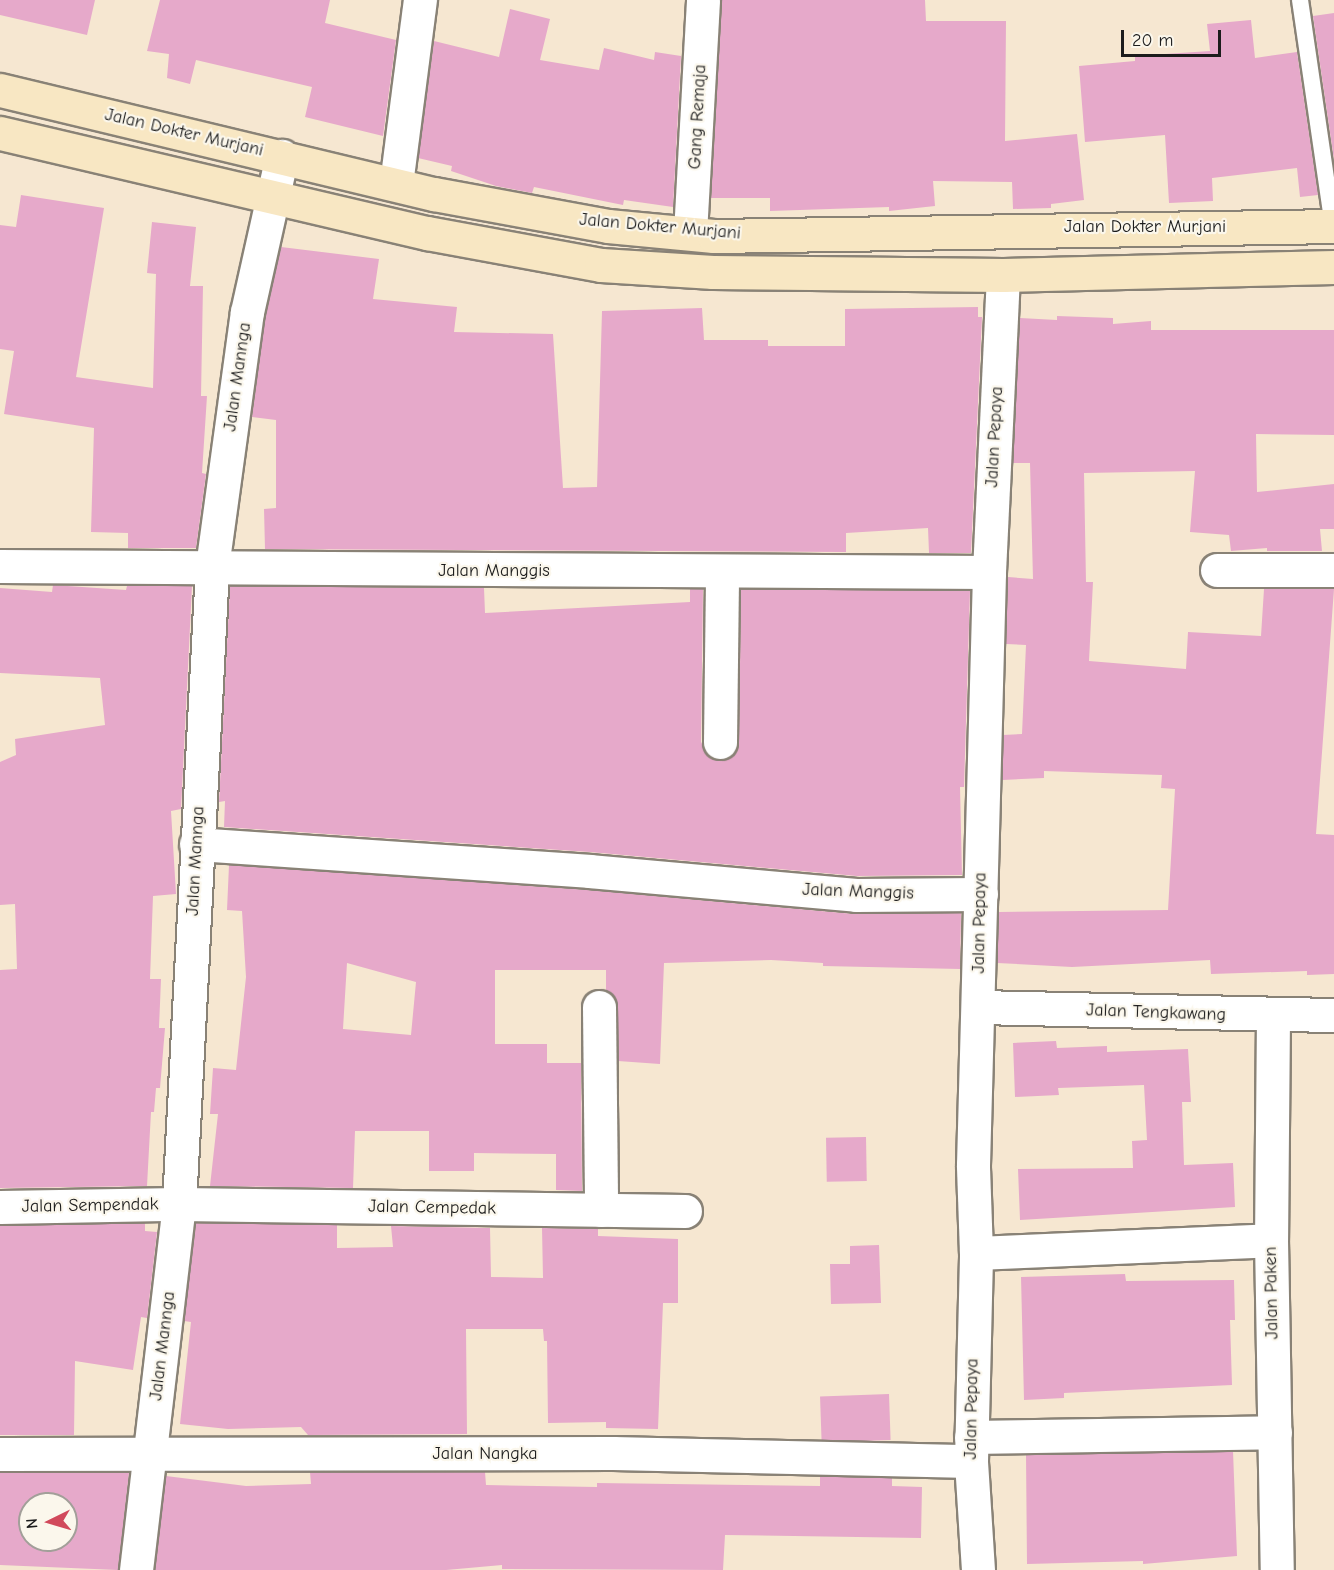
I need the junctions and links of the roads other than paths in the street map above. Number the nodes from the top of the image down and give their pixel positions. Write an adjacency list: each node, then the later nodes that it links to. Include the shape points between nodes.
1 (420, 0): 7 (street)
2 (703, 0): 10 (street, Gang Remaja)
3 (1300, 0): 9 (lane)
4 (0, 90): 6 (main road, Jalan Dokter Murjani)
5 (0, 133): 8 (main road)
6 (282, 156): 7 (main road, Jalan Dokter Murjani); 8 (street, Jalan Mannga)
7 (396, 184): 10 (main road, Jalan Dokter Murjani, via 608,226)
8 (271, 196): 12 (main road, via 427,233 601,265 713,272); 14 (street, Jalan Mannga, via 247,312)
9 (1333, 226): 10 (main road, Jalan Dokter Murjani)
10 (690, 233)
11 (1334, 267): 12 (main road)
12 (1003, 275): 17 (street, Jalan Pepaya)
13 (0, 566): 14 (street, Jalan Manggis)
14 (212, 567): 18 (street, Jalan Manggis); 20 (street, Jalan Mannga)
15 (1217, 570): 16 (street)
16 (1334, 570)
17 (989, 572): 18 (street, Jalan Manggis); 21 (street, Jalan Pepaya)
18 (722, 573): 19 (street)
19 (720, 742)
20 (196, 844): 21 (street, Jalan Manggis, via 589,871 856,895); 26 (street, Jalan Mannga)
21 (981, 894): 23 (street, Jalan Pepaya)
22 (599, 1007): 28 (street)
23 (978, 1007): 25 (street, Jalan Tengkawang); 31 (street, Jalan Pepaya, via 973,1165)
24 (1334, 1015): 25 (street, Jalan Tengkawang)
25 (1273, 1016): 30 (street, Jalan Paken)
26 (179, 1204): 27 (street, Jalan Sempendak); 28 (street, Jalan Cempedak); 34 (street, Jalan Mannga)
27 (0, 1207)
28 (601, 1210): 29 (street, Jalan Cempedak)
29 (685, 1212)
30 (1271, 1240): 31 (street); 32 (street, Jalan Paken)
31 (976, 1253): 33 (street, Jalan Pepaya)
32 (1275, 1432): 33 (street, Jalan Nangka); 38 (street, Jalan Paken)
33 (971, 1449): 34 (street, Jalan Nangka); 37 (street, Jalan Pepaya)
34 (150, 1452): 35 (street, Jalan Nangka); 36 (street, Jalan Mannga)
35 (0, 1454)
36 (136, 1570)
37 (978, 1570)
38 (1277, 1570)

